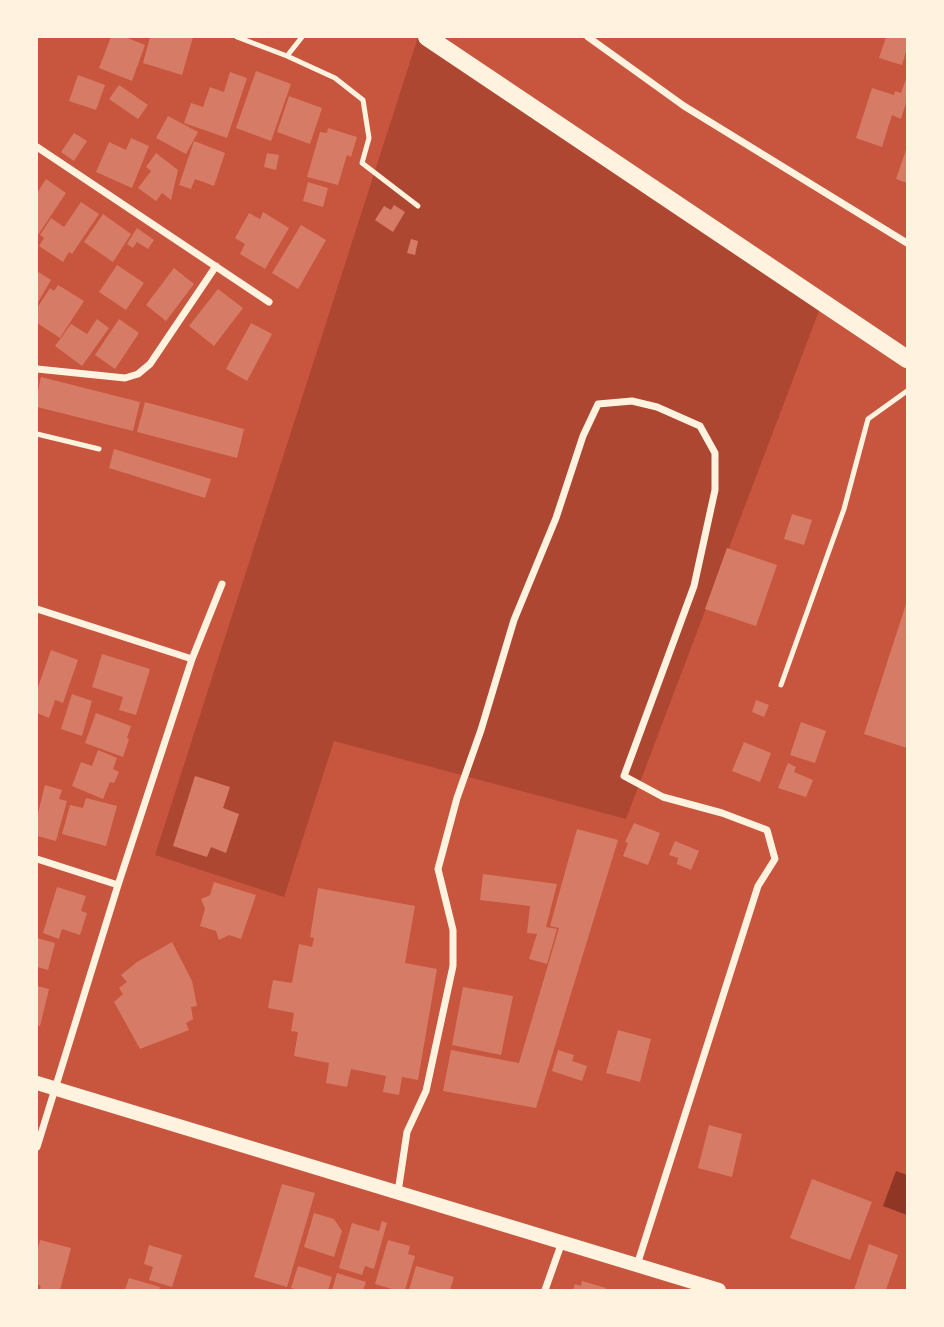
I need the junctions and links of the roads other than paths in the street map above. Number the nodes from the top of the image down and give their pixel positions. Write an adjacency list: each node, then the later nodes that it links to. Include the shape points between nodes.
1 (237, 37): 5 (lane)
2 (302, 37): 5 (lane)
3 (426, 37): 11 (main road)
4 (588, 37): 8 (street, via 684,106)
5 (287, 56): 7 (lane, via 335,78 363,100 369,138 362,163)
6 (37, 147): 9 (street)
7 (418, 206)
8 (907, 243)
9 (216, 266): 10 (street); 12 (street, via 150,364 138,374 125,378)
10 (269, 302)
11 (907, 359)
12 (37, 369)
13 (907, 391): 19 (lane, via 868,419 844,509)
14 (37, 433): 15 (lane)
15 (99, 449)
16 (222, 584): 18 (street)
17 (37, 609): 18 (street)
18 (192, 659): 21 (street)
19 (781, 685)
20 (37, 859): 21 (street)
21 (118, 885): 23 (street)
22 (37, 1083): 23 (main road)
23 (55, 1088): 24 (street); 25 (main road)
24 (37, 1147)
25 (398, 1192): 26 (main road); 27 (street, via 407,1132 426,1091 453,966 453,930 438,869 514,620 598,404 632,401 657,407 700,426 715,453 715,490 694,586 624,776 663,797 767,830 775,859 758,886)
26 (562, 1242): 27 (main road); 28 (street)
27 (637, 1265): 29 (main road)
28 (545, 1290)
29 (719, 1290)

